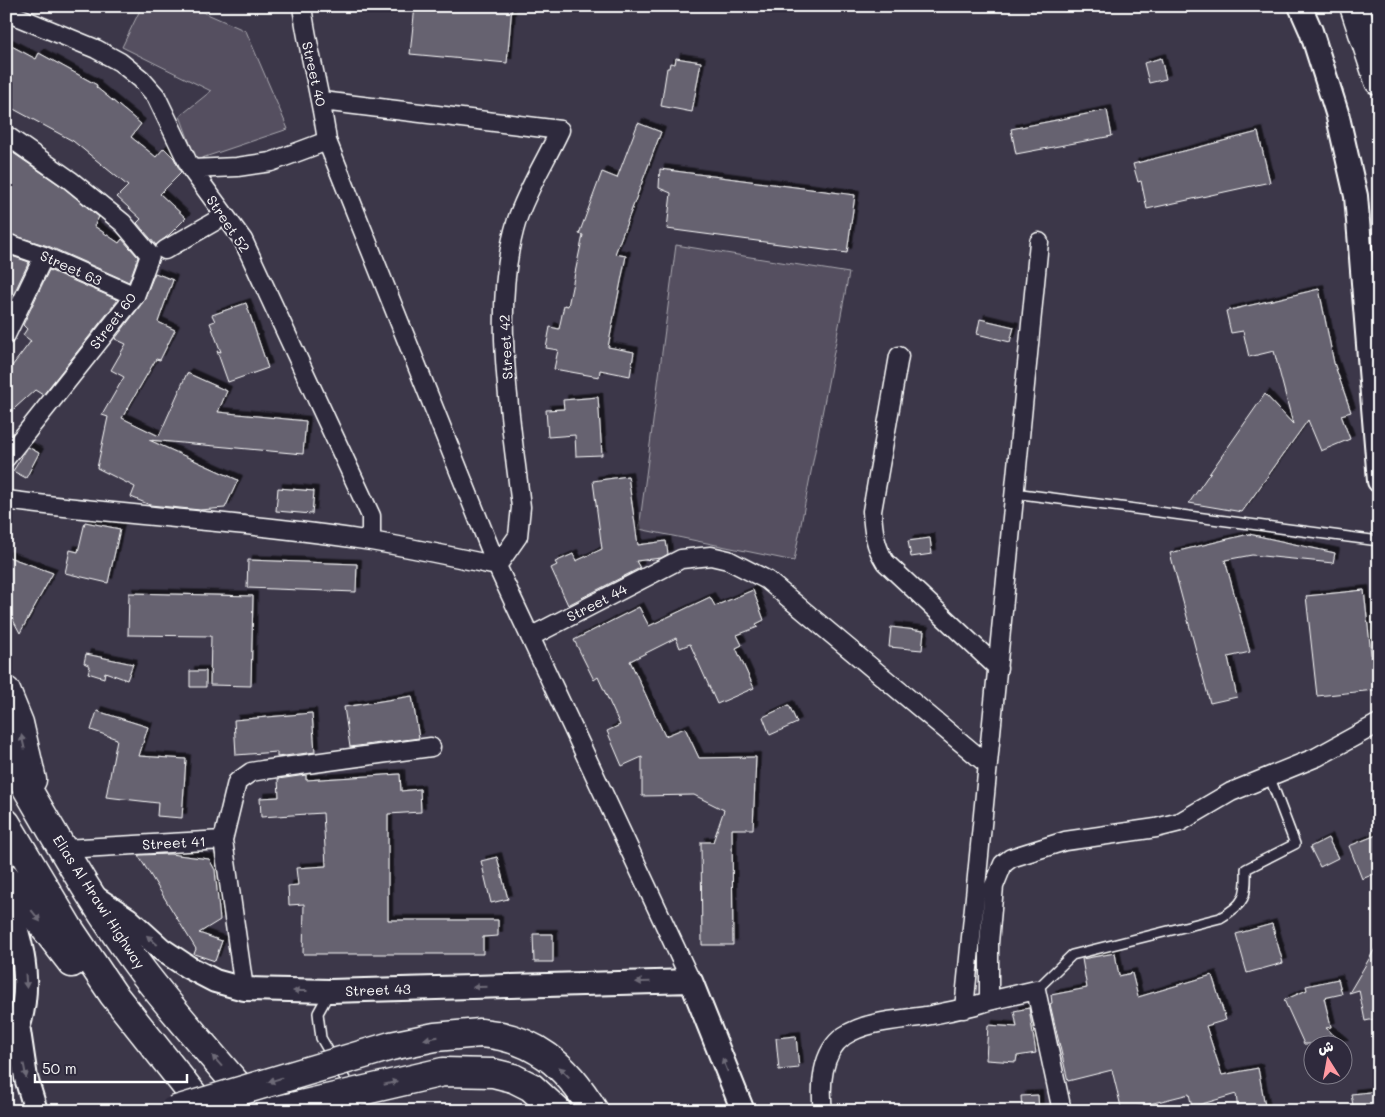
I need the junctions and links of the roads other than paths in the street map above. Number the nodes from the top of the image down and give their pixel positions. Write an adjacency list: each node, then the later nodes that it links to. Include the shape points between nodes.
1 (302, 6): 6 (street, Street 40, via 306,43)
2 (1300, 6): 19 (street, via 1337,113 1356,196)
3 (1354, 6): 5 (highway)
4 (6, 12): 9 (street, Street 52, via 96,49 141,79 156,96)
5 (1379, 81)
6 (322, 102): 8 (street, Street 40); 24 (street, Street 42, via 560,130 518,220 507,268 503,319 521,507 518,536)
7 (6, 135): 15 (street, Street 60, via 70,180 122,223 150,255)
8 (327, 141): 9 (street, via 271,162); 24 (street, Street 40)
9 (191, 169): 10 (street, Street 52)
10 (224, 216): 13 (street); 22 (street, Street 52, via 243,240 334,432 371,516)
11 (1039, 242): 20 (street)
12 (6, 243): 14 (street, Street 63)
13 (165, 250)
14 (44, 256): 15 (street, Street 63); 16 (street)
15 (135, 296): 18 (street, Street 60)
16 (6, 335)
17 (899, 356): 26 (street, via 872,511 878,550 885,562)
18 (6, 458)
19 (1379, 481)
20 (1014, 493): 23 (lane); 26 (street)
21 (6, 500): 22 (street)
22 (371, 541): 24 (street)
23 (1379, 541)
24 (497, 566): 25 (street, Street 40)
25 (530, 637): 31 (street, Street 44, via 682,559 711,556 728,560 767,580); 40 (street, Street 40)
26 (998, 668): 31 (street)
27 (6, 691): 33 (highway, one-way to 27, via 19,723)
28 (1379, 723): 32 (street)
29 (431, 747): 35 (street, via 251,772 237,782)
30 (6, 753): 33 (highway, Elias Al Hrawi Highway)
31 (988, 765): 45 (street)
32 (1270, 778): 42 (lane, via 1294,844 1246,868 1247,890 1233,911 1220,918 1072,955); 44 (street, via 1231,792 1180,822 1064,840 1028,851 1003,864 994,886 989,943)
33 (38, 806): 36 (highway, Elias Al Hrawi Highway)
34 (6, 823): 48 (highway, via 68,927 113,994)
35 (223, 840): 36 (street, Street 41); 41 (street, Street 41)
36 (64, 849): 38 (highway, Elias Al Hrawi Highway)
37 (6, 878): 48 (highway, one-way to 48, via 88,983 123,1023)
38 (93, 896): 41 (street, Street 43, one-way to 38, via 215,981 188,968 128,919); 53 (highway, Elias Al Hrawi Highway, one-way to 38, via 143,971)
39 (6, 900): 46 (street, one-way to 46, via 14,918 25,966 27,992)
40 (692, 981): 43 (street, Street 43, one-way to 43); 57 (street, one-way to 40)
41 (244, 989): 43 (street, Street 43, one-way to 41)
42 (1036, 990): 44 (street); 59 (street)
43 (330, 991): 49 (lane, via 318,1012 321,1038)
44 (989, 1001): 45 (street)
45 (964, 1009): 58 (street, via 889,1022 844,1036 826,1061)
46 (19, 1030): 47 (street); 50 (street, one-way to 50, via 26,1078)
47 (6, 1058)
48 (170, 1068): 52 (highway)
49 (363, 1110)
50 (36, 1111)
51 (173, 1111): 56 (highway, one-way to 51, bridge, via 577,1085 540,1051 510,1037 480,1033 435,1037 391,1046)
52 (206, 1111)
53 (260, 1111)
54 (275, 1111): 55 (highway, one-way to 55, bridge, via 435,1073 475,1071 522,1082)
55 (557, 1111)
56 (594, 1111)
57 (744, 1111)
58 (823, 1111)
59 (1062, 1111)

